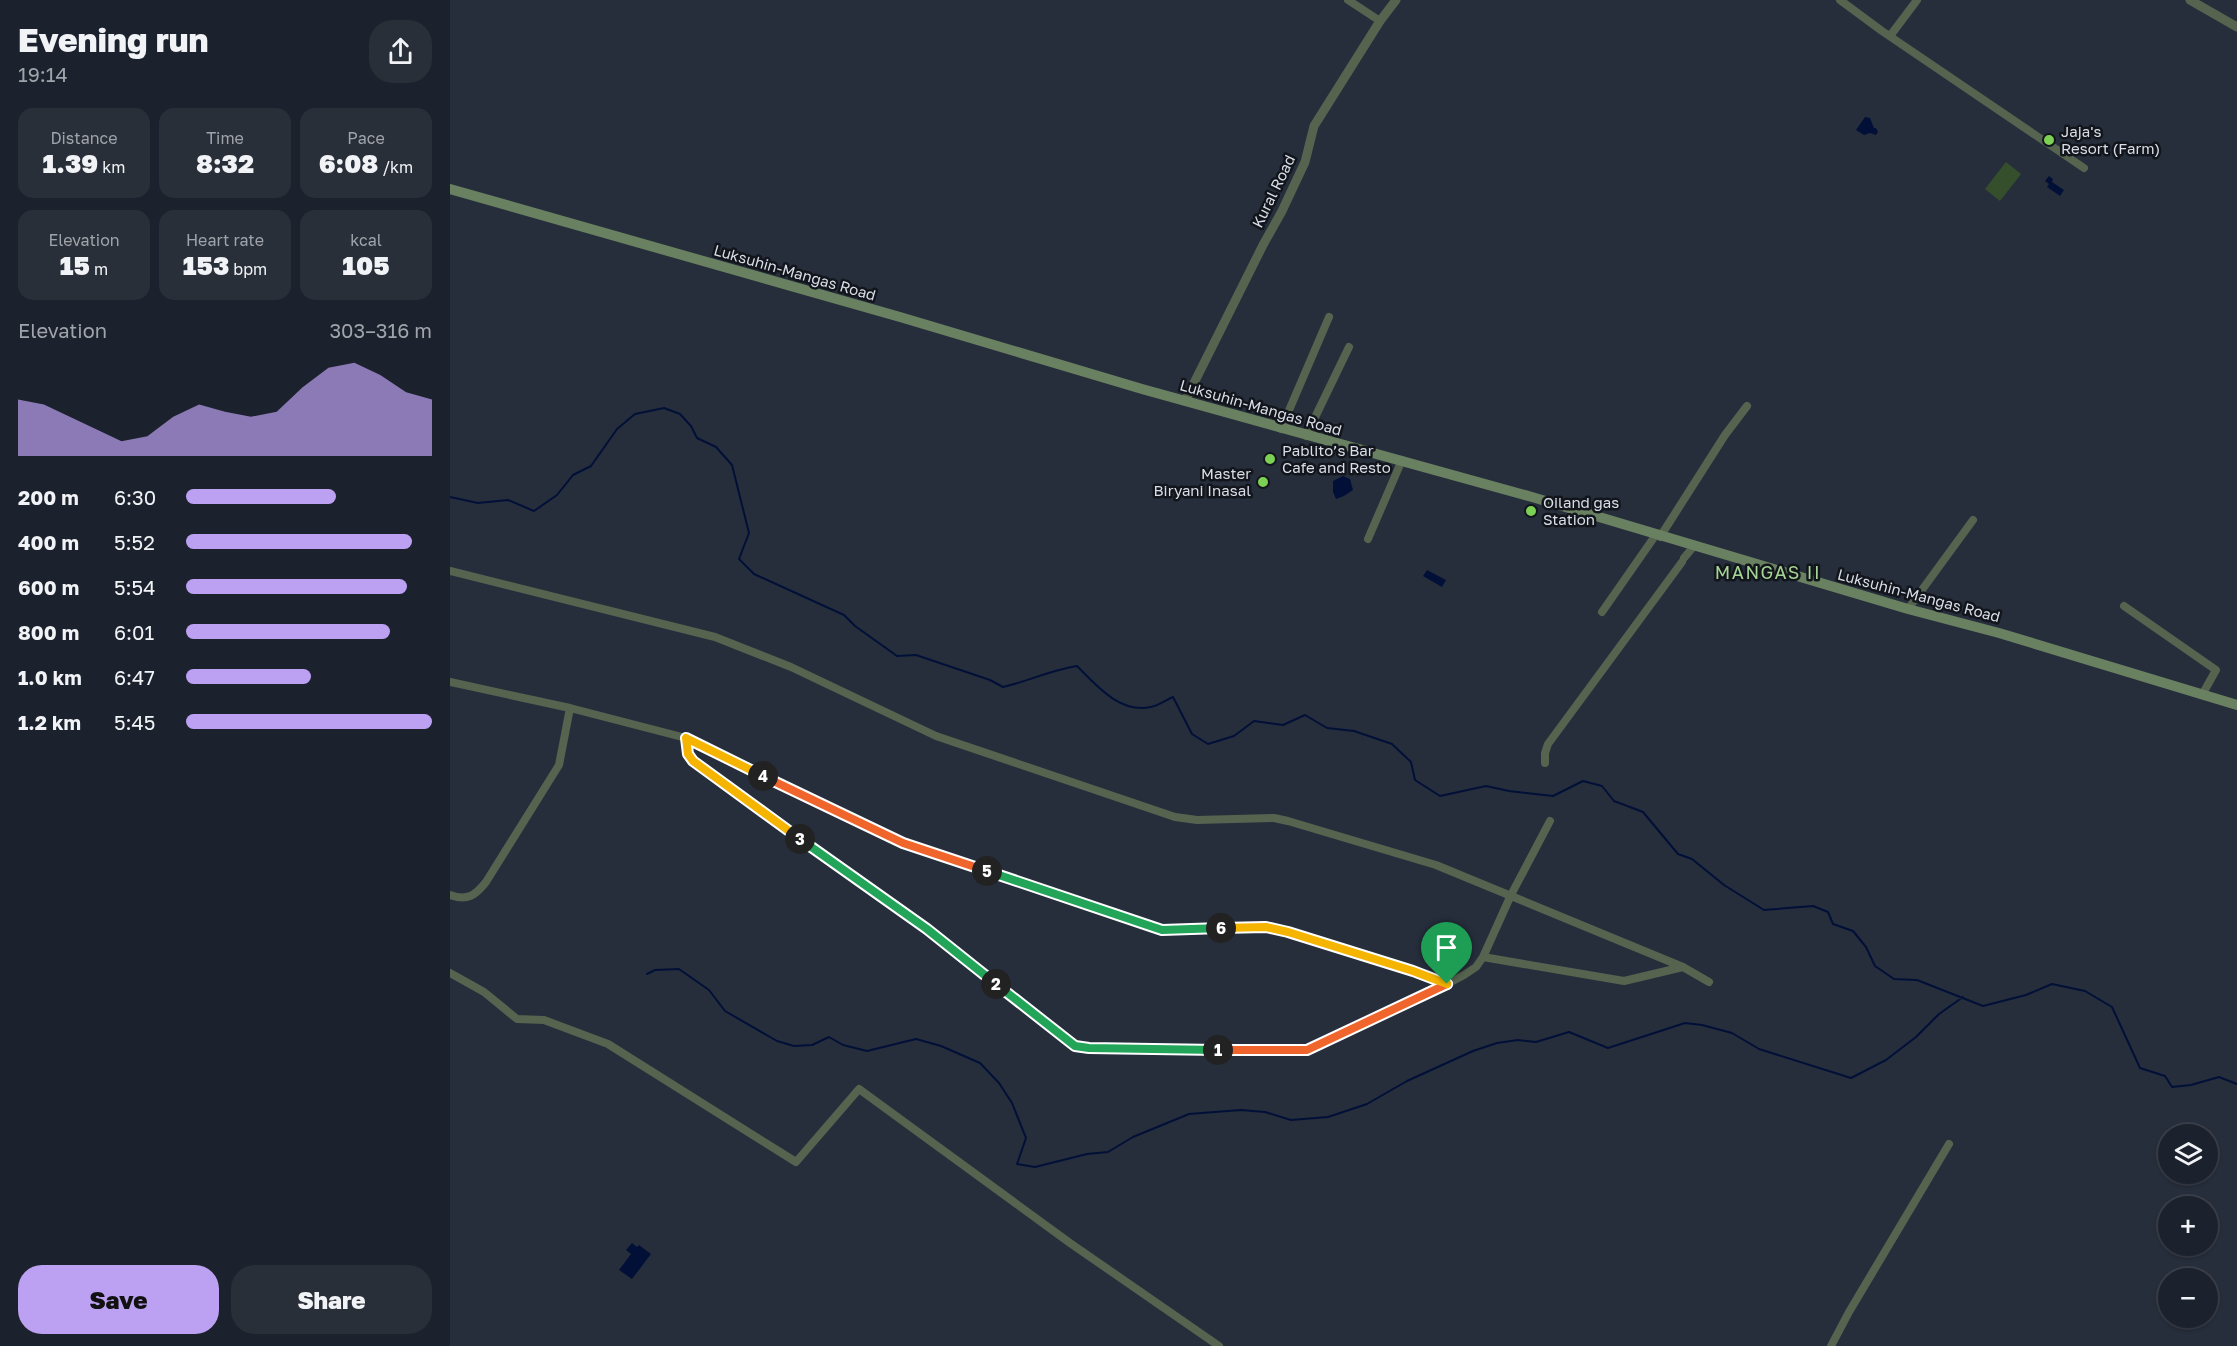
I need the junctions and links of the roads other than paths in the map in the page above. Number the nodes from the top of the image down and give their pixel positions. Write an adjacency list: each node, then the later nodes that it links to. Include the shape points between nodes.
1 (1347, 0): 6 (street)
2 (1396, 0): 6 (street, Kural Road)
3 (1840, 0): 8 (street)
4 (1917, 0): 8 (street)
5 (2190, 0): 7 (street)
6 (1380, 21): 13 (street, Kural Road, via 1314,126 1305,162 1287,201)
7 (2237, 27)
8 (1890, 36): 9 (street)
9 (2084, 168)
10 (450, 189): 13 (main road, Luksuhin-Mangas Road)
11 (1329, 317): 15 (street)
12 (1349, 347): 16 (street)
13 (1185, 401): 15 (main road, Luksuhin-Mangas Road)
14 (1747, 406): 19 (street)
15 (1281, 429): 16 (main road, Luksuhin-Mangas Road)
16 (1306, 436): 17 (main road, Luksuhin-Mangas Road)
17 (1402, 460): 19 (main road, Luksuhin-Mangas Road); 20 (street)
18 (1973, 520): 24 (street)
19 (1658, 536): 21 (main road, Luksuhin-Mangas Road); 25 (street)
20 (1368, 539)
21 (1694, 546): 24 (main road, Luksuhin-Mangas Road); 31 (street, via 1548,744)
22 (450, 571): 34 (street, via 716,637 791,667 936,736 1163,814 1197,820 1288,821 1436,865)
23 (2124, 606): 27 (street, via 2216,670)
24 (1908, 609): 27 (main road, Luksuhin-Mangas Road)
25 (1602, 612)
26 (450, 682): 29 (street)
27 (2202, 695): 28 (main road, Luksuhin-Mangas Road)
28 (2237, 705)
29 (570, 708): 30 (street); 33 (street, via 559,765 486,882 466,898)
30 (686, 738): 39 (street, via 903,843 1152,927 1266,927); 39 (street, via 688,754 700,767 927,929 1075,1046 1307,1050)
31 (1545, 763)
32 (1550, 821): 34 (street)
33 (450, 895)
34 (1511, 895): 35 (street); 36 (street)
35 (1483, 957): 36 (street, via 1624,981); 39 (street, via 1470,971)
36 (1683, 967): 38 (street)
37 (450, 973): 41 (street, via 484,992 517,1019 544,1020 608,1044 796,1162 859,1089)
38 (1709, 982)
39 (1447, 984)
40 (1949, 1144): 42 (street)
41 (1219, 1346)
42 (1832, 1346)

